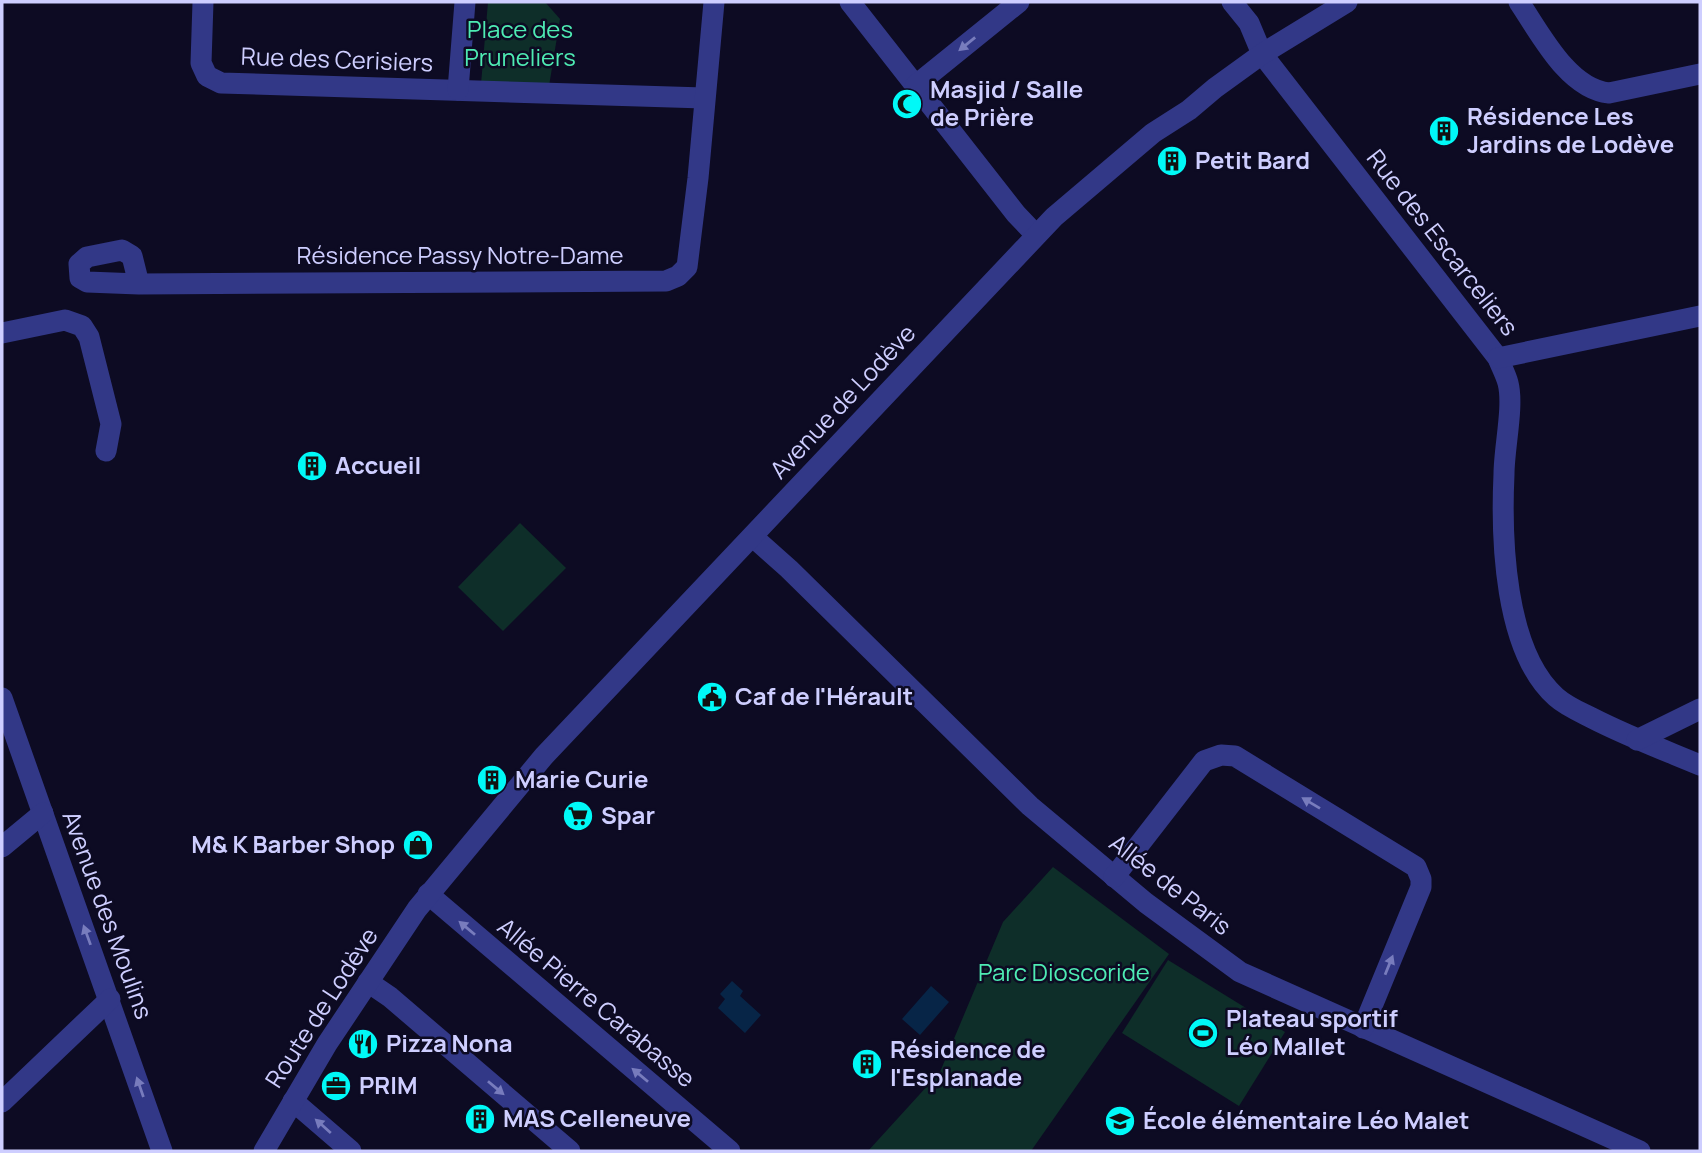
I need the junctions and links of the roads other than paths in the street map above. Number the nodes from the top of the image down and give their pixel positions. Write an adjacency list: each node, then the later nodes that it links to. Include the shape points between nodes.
1 (203, 2): 12 (street, Rue des Cerisiers, via 201,63 207,76 221,83)
2 (465, 2): 12 (street)
3 (714, 2): 13 (street, Résidence Passy Notre-Dame)
4 (850, 2): 11 (street)
5 (1019, 2): 11 (street, one-way to 11)
6 (1232, 2): 9 (street, Rue des Escarceliers, via 1249,23)
7 (1348, 2): 9 (street, Avenue de Lodève)
8 (1519, 2): 10 (street, via 1577,80 1598,92)
9 (1262, 54): 14 (street, Avenue de Lodève, via 1153,133); 18 (street, Rue des Escarceliers)
10 (1700, 74)
11 (915, 86): 14 (street)
12 (458, 90): 13 (street, Rue des Cerisiers)
13 (705, 98): 15 (street, Résidence Passy Notre-Dame, via 687,267 666,281)
14 (1036, 235): 20 (street, Avenue de Lodève)
15 (139, 284)
16 (1700, 316): 18 (street)
17 (2, 333): 19 (street, via 65,320 82,326 89,337 111,424)
18 (1498, 358): 23 (street, Rue des Escarceliers, via 1508,384 1503,504 1520,638 1554,696)
19 (106, 451)
20 (753, 537): 27 (street, Allée de Paris, via 1030,806); 28 (street, Avenue de Lodève, via 544,756)
21 (2, 698): 25 (street, Avenue des Moulins)
22 (1700, 709): 23 (street)
23 (1637, 740): 24 (street, Rue des Escarceliers)
24 (1700, 765)
25 (43, 813): 26 (street); 30 (street, Avenue des Moulins, one-way to 25)
26 (2, 847)
27 (1114, 877): 31 (street, Allée de Paris, via 1240,972); 31 (street, one-way to 27, via 1421,887 1416,867 1235,756 1203,761)
28 (428, 894): 29 (street, Route de Lodève); 38 (street, Allée Pierre Carabasse, one-way to 28)
29 (368, 982): 32 (street, Route de Lodève); 37 (street, one-way to 37)
30 (110, 999): 33 (street); 34 (street, Avenue des Moulins, one-way to 30)
31 (1363, 1028): 39 (street, Allée de Paris)
32 (293, 1101): 35 (street, Route de Lodève); 36 (street, one-way to 32)
33 (2, 1102)
34 (162, 1151)
35 (264, 1151)
36 (351, 1151)
37 (570, 1151)
38 (730, 1151)
39 (1640, 1151)

